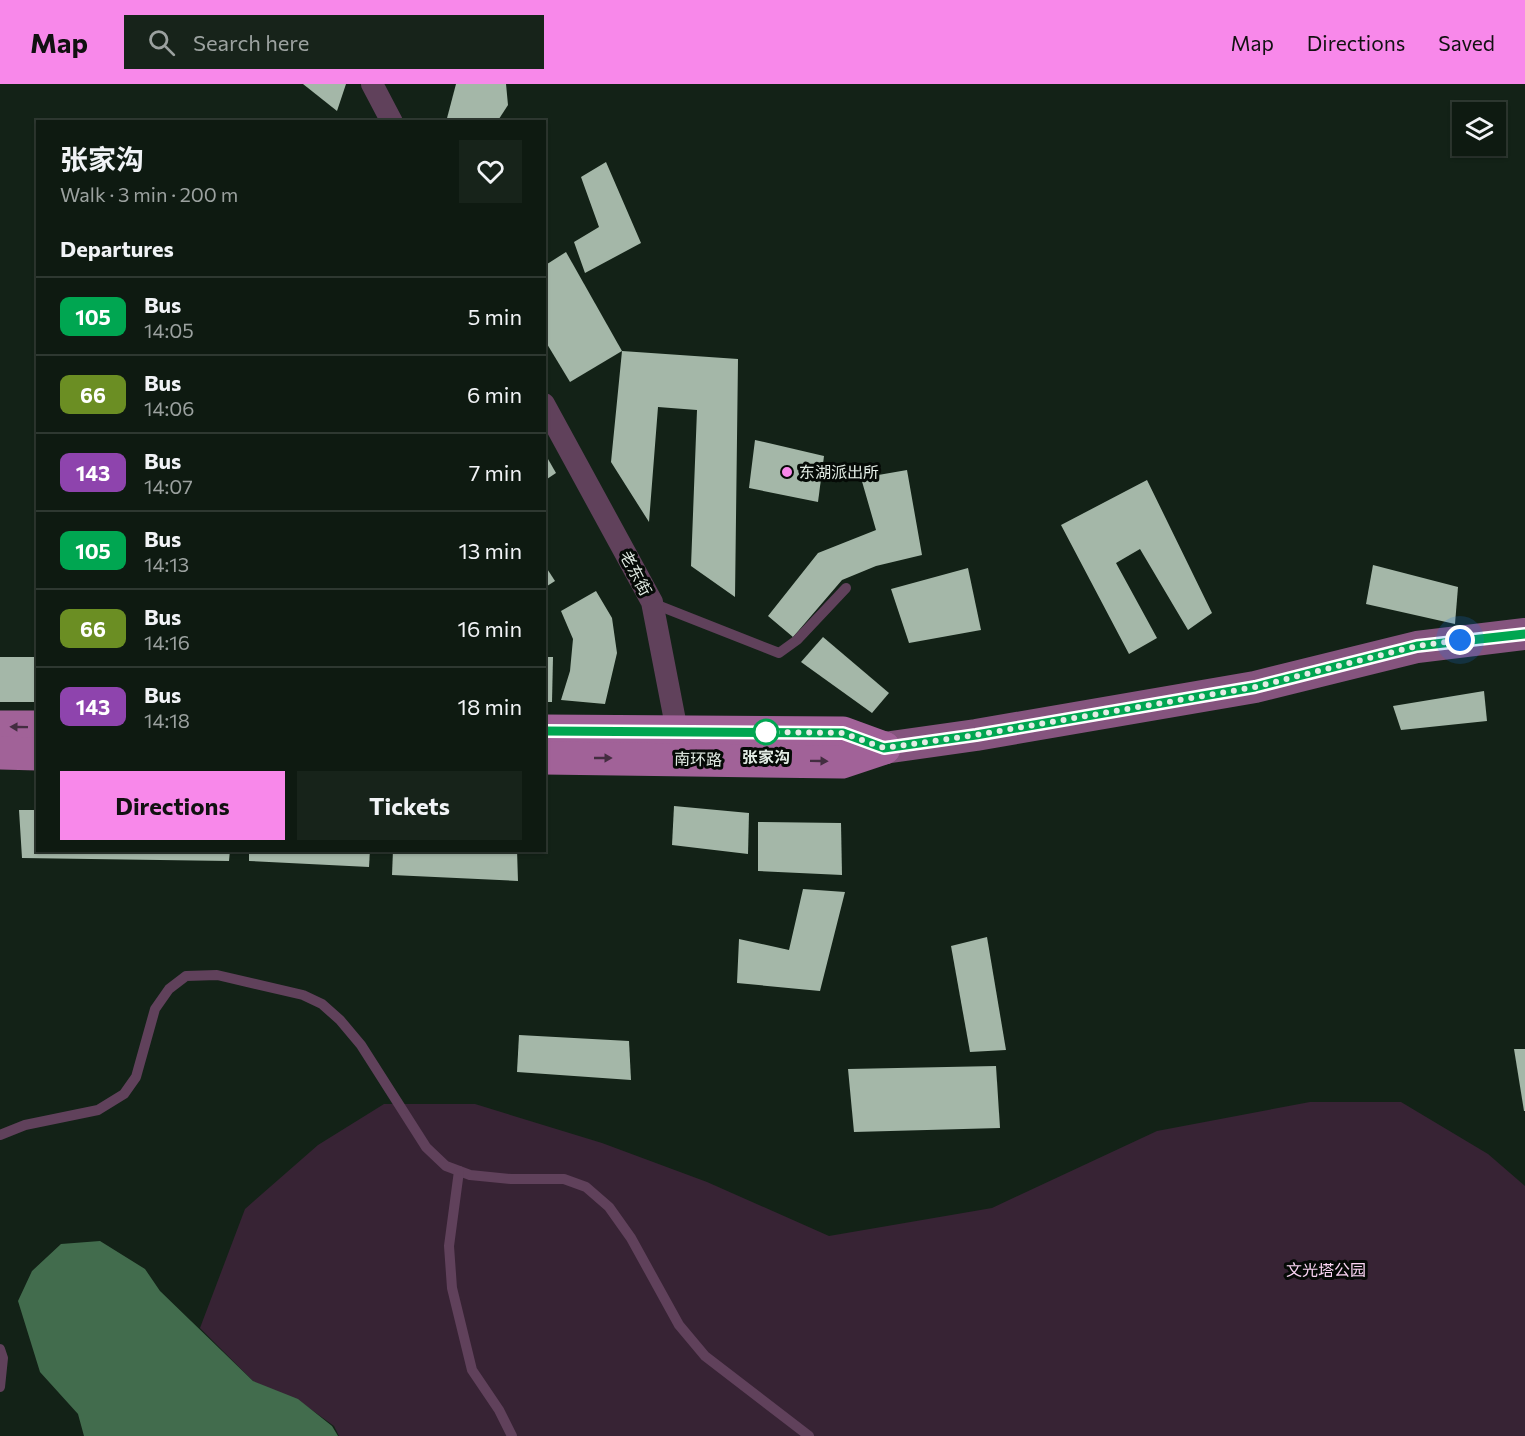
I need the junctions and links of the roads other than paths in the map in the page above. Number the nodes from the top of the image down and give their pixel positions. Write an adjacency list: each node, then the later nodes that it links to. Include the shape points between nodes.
1 (372, 84): 2 (street)
2 (391, 120)
3 (546, 408): 5 (street, 老东街)
4 (846, 588): 5 (lane, via 797,640 779,653)
5 (652, 602): 10 (street, 老东街)
6 (1525, 634): 11 (main road, 南环路, via 1417,646 1255,687)
7 (0, 727): 8 (main road, one-way to 7)
8 (36, 727)
9 (546, 731): 10 (main road, 南环路)
10 (676, 745): 11 (main road, 南环路, via 843,733); 14 (main road, 南环路, one-way to 10)
11 (884, 748)
12 (0, 753): 13 (main road)
13 (36, 754)
14 (546, 758)
15 (0, 1135): 16 (lane, via 25,1125 98,1110 124,1094 136,1077 155,1009 169,988 186,976 217,975 303,994 322,1004 361,1045 426,1147 446,1166)
16 (459, 1171): 19 (lane, via 449,1246 452,1288 472,1370 500,1410); 20 (lane, via 511,1179 564,1179 586,1187 609,1207 631,1238 679,1325 705,1356)
17 (0, 1349): 18 (lane)
18 (0, 1387)
19 (512, 1436)
20 (809, 1436)

